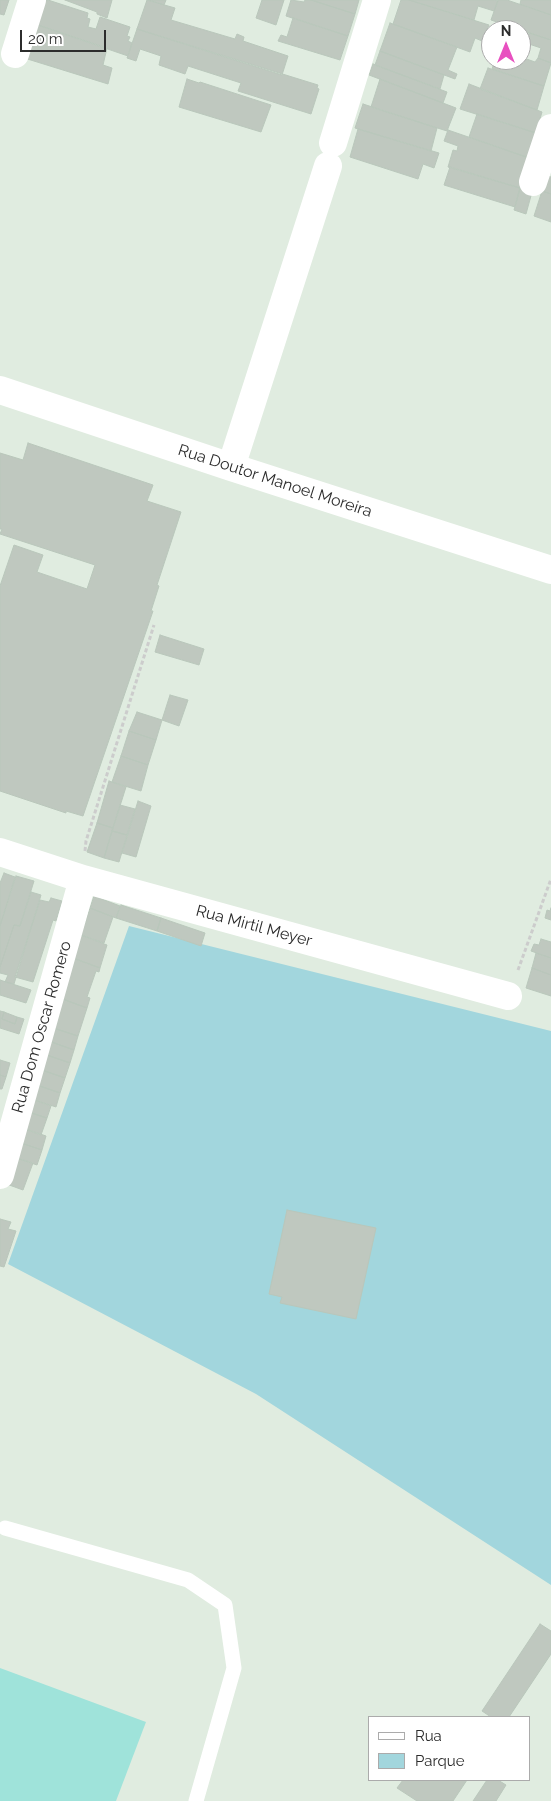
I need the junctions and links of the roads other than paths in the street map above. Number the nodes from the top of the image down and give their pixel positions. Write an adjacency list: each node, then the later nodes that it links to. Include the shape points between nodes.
1 (32, 0): 3 (street)
2 (377, 0): 7 (street)
3 (15, 54)
4 (551, 128): 5 (street)
5 (533, 182)
6 (0, 390): 7 (street, Rua Doutor Manoel Moreira)
7 (230, 467): 8 (street, Rua Doutor Manoel Moreira)
8 (551, 570)
9 (0, 852): 10 (street, Rua Mirtil Meyer)
10 (83, 879): 11 (street, Rua Mirtil Meyer); 12 (street, Rua Dom Oscar Romero)
11 (508, 996)
12 (0, 1174)
13 (6, 1528): 14 (lane, via 188,1580 225,1605 234,1668)
14 (196, 1801)

